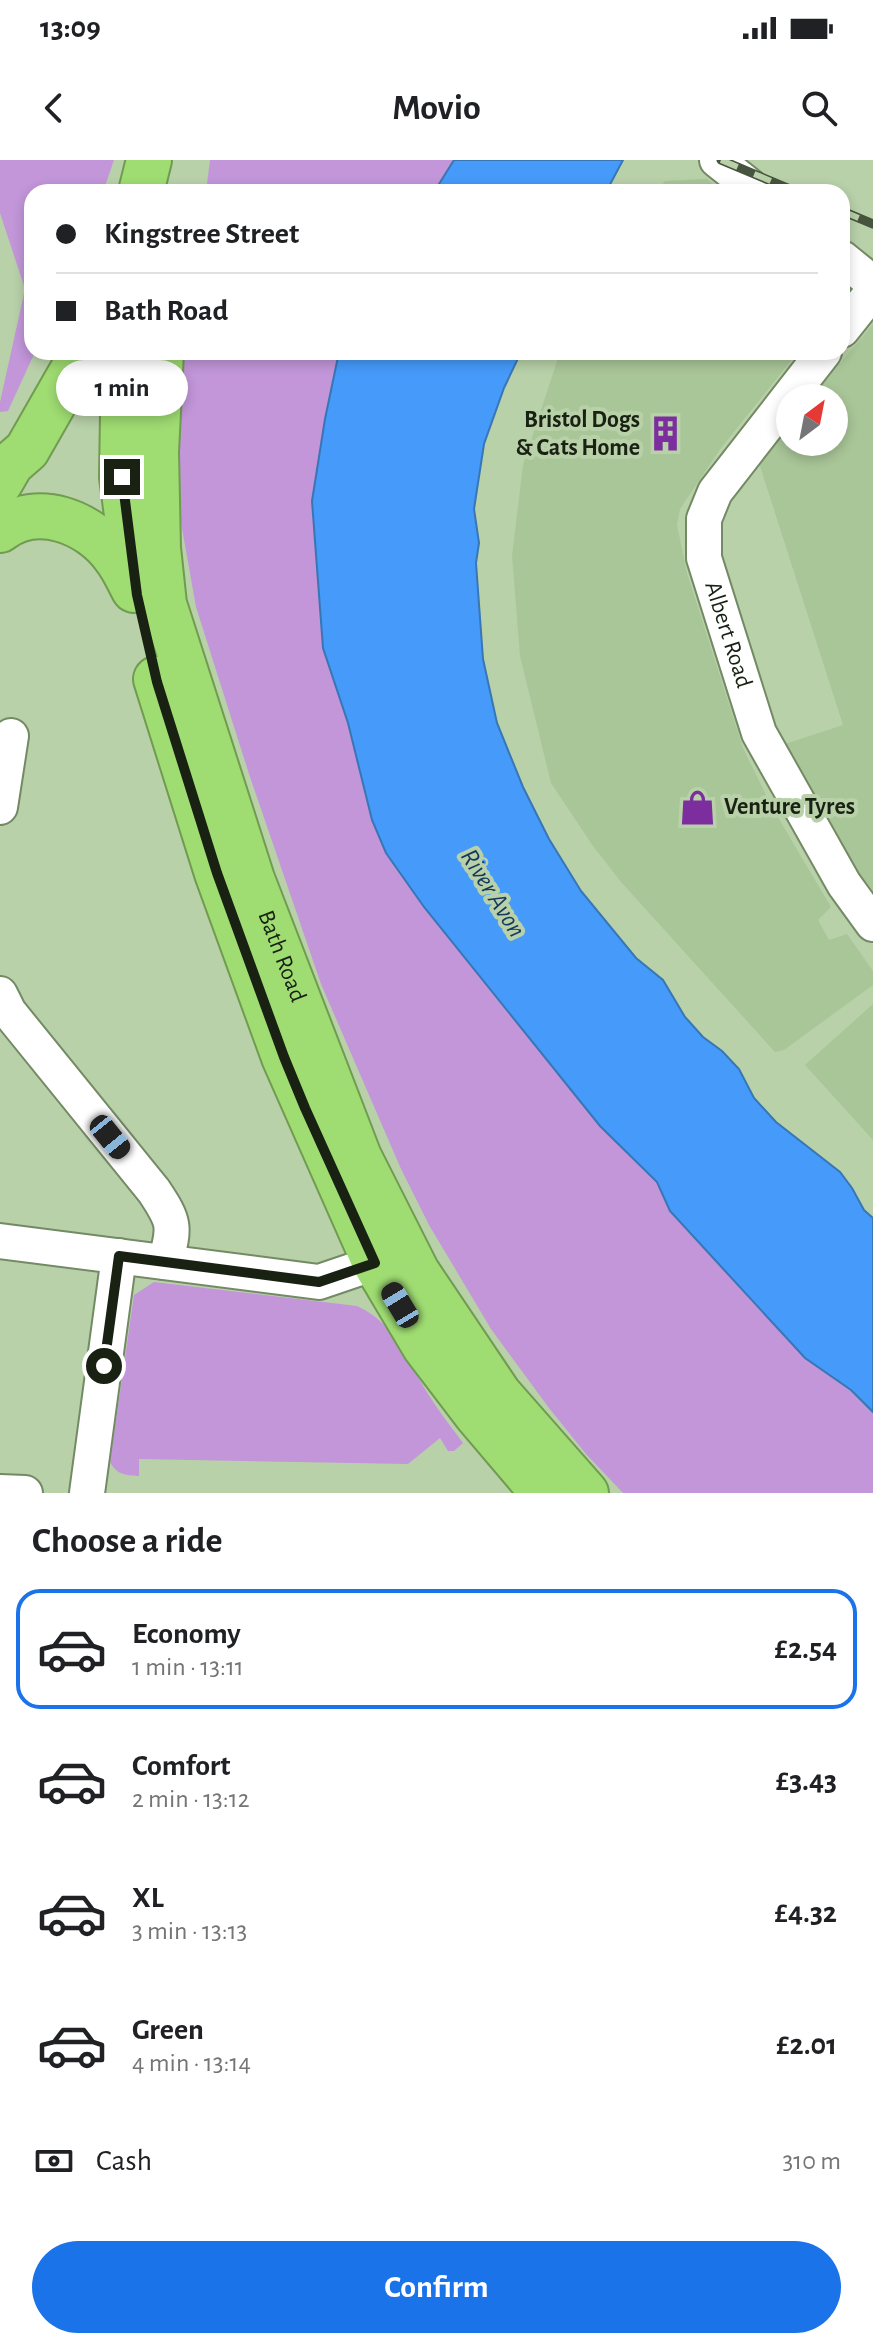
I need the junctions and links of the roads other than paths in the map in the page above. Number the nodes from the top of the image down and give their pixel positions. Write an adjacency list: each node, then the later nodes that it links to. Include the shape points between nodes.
1 (717, 160): 2 (street)
2 (747, 184)
3 (850, 264): 4 (street)
4 (873, 283)
5 (873, 291): 6 (street)
6 (850, 320)
7 (48, 360): 12 (highway)
8 (78, 360): 12 (highway)
9 (124, 360): 14 (highway, Bath Road, via 122,477)
10 (161, 360): 27 (highway, Bath Road, via 156,452 164,604 252,879 359,1157 417,1272 499,1394)
11 (818, 360): 17 (street, Albert Road, via 715,492 704,519 704,558 759,733 844,884)
12 (13, 471)
13 (0, 530): 14 (highway, via 32,516 67,521 104,543)
14 (137, 595): 22 (highway, Bath Road, via 157,682 222,887 284,1057)
15 (11, 736): 16 (street)
16 (0, 807)
17 (873, 924)
18 (0, 994): 21 (street, via 171,1217 173,1234)
19 (0, 1241): 20 (street)
20 (119, 1256): 21 (street); 25 (street)
21 (165, 1262): 22 (street, via 319,1282)
22 (375, 1263): 26 (highway, Bath Road, via 425,1347)
23 (0, 1492): 24 (street)
24 (25, 1493)
25 (87, 1493)
26 (543, 1493)
27 (586, 1493)

